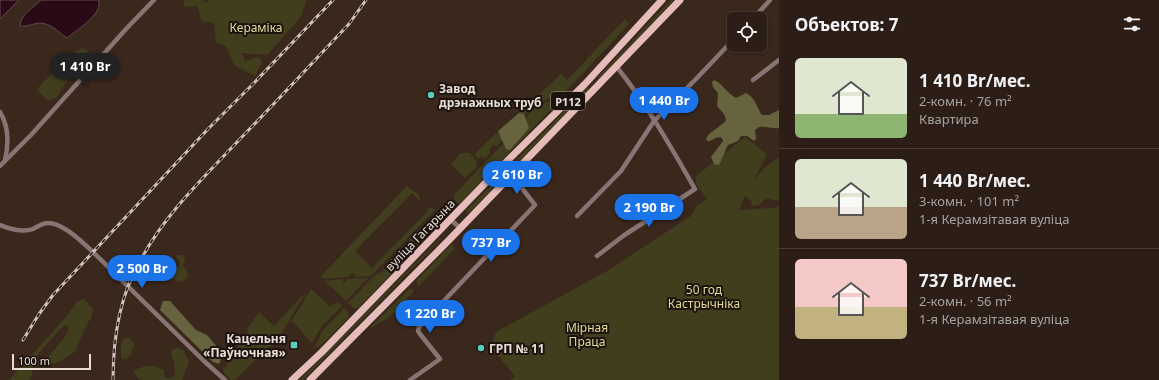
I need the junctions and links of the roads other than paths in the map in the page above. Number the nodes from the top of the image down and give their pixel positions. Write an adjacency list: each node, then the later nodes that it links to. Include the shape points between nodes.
1 (154, 0): 16 (street)
2 (662, 0): 9 (main road, вуліца Гагарына / Р112)
3 (680, 0): 8 (main road, вуліца Гагарына / Р112)
4 (770, 0): 5 (street)
5 (759, 12)
6 (727, 46): 15 (street)
7 (779, 60): 11 (street)
8 (616, 66): 10 (main road, вуліца Гагарына / Р112); 15 (street)
9 (594, 74): 10 (main road, via 595,81); 12 (main road, вуліца Гагарына / Р112)
10 (602, 80): 13 (main road, вуліца Гагарына / Р112)
11 (753, 80)
12 (585, 84): 13 (main road, via 592,85); 20 (main road, вуліца Гагарына / Р112)
13 (591, 92): 18 (main road, вуліца Гагарына / Р112)
14 (0, 112): 16 (street, via 5,120 8,137)
15 (654, 121): 19 (street, via 621,172); 23 (street, via 695,189)
16 (4, 161): 17 (street)
17 (0, 166)
18 (511, 174): 22 (main road, вуліца Гагарына / Р112); 27 (street, via 535,205 419,327 418,333 440,359)
19 (577, 216)
20 (450, 219): 22 (street); 25 (main road, вуліца Гагарына / Р112)
21 (0, 225): 24 (street, via 23,231 47,223 59,225 93,252)
22 (460, 228): 26 (main road, вуліца Гагарына / Р112)
23 (597, 256)
24 (225, 380)
25 (292, 380)
26 (310, 380)
27 (410, 380)

